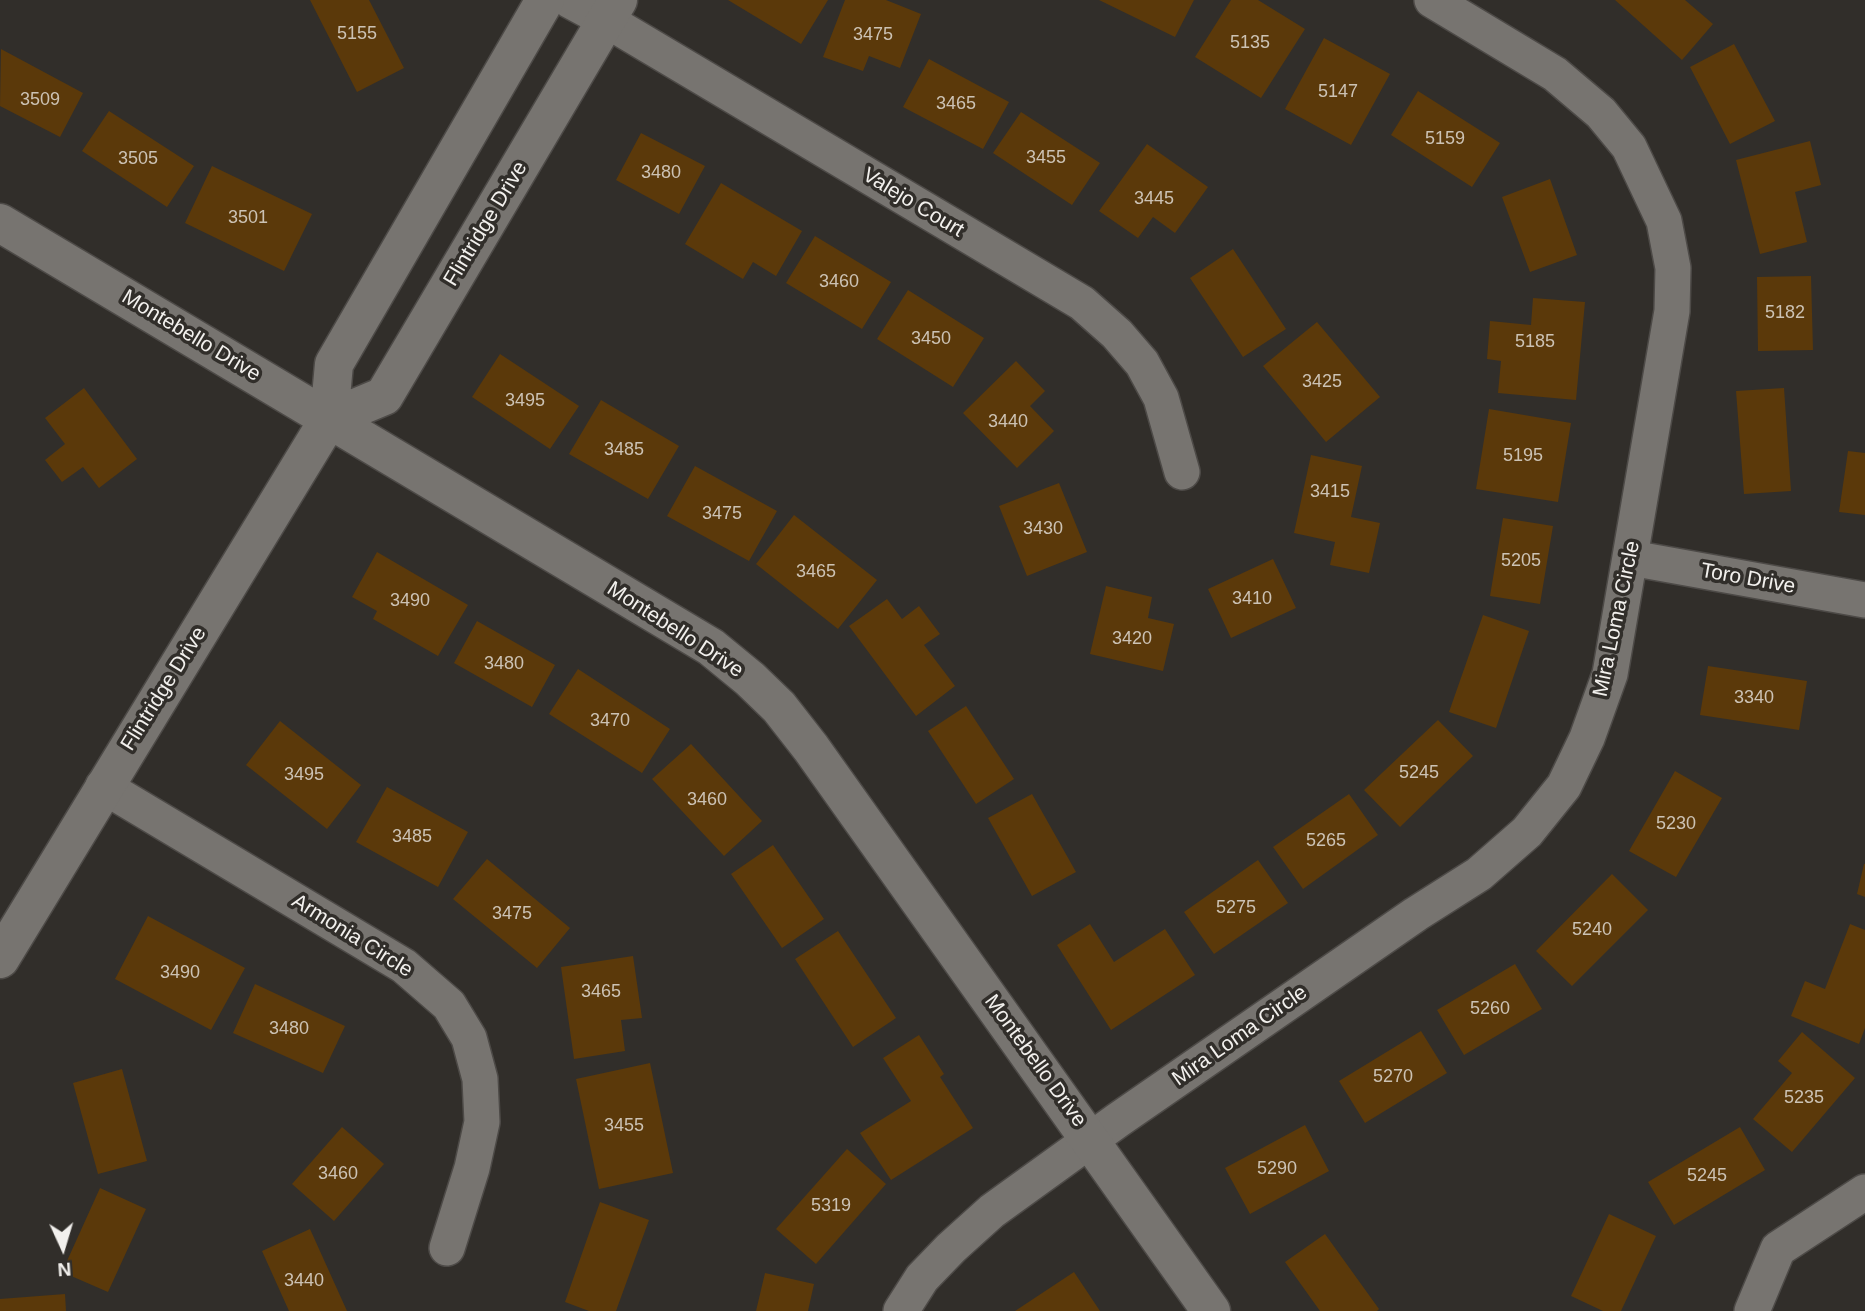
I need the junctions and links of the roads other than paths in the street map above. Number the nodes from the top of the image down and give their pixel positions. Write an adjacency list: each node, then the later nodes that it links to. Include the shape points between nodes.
1 (545, 0): 6 (street, Flintridge Drive, via 334,364)
2 (569, 0): 4 (street, Valejo Court)
3 (1432, 0): 8 (street, Mira Loma Circle, via 1555,74 1601,113 1629,147 1664,221 1673,268 1672,310)
4 (612, 10): 6 (street, Flintridge Drive, via 384,396); 7 (street, Valejo Court, via 1082,303 1142,363 1161,398)
5 (0, 223): 6 (street, Montebello Drive)
6 (329, 419): 10 (street, Flintridge Drive); 12 (street, Montebello Drive, via 710,648 750,679 811,748)
7 (1182, 472)
8 (1631, 558): 9 (street, Toro Drive); 12 (street, Mira Loma Circle, via 1609,674 1587,738 1564,786 1527,832 1479,874)
9 (1865, 600)
10 (103, 786): 11 (street, Flintridge Drive); 14 (street, Armonia Circle, via 404,965 449,1005 469,1038 480,1079 482,1122)
11 (0, 959)
12 (1091, 1139): 15 (street, Mira Loma Circle, via 951,1248 922,1278); 16 (street, Montebello Drive)
13 (1865, 1192): 17 (street, via 1778,1249)
14 (447, 1248)
15 (901, 1311)
16 (1211, 1311)
17 (1752, 1311)

